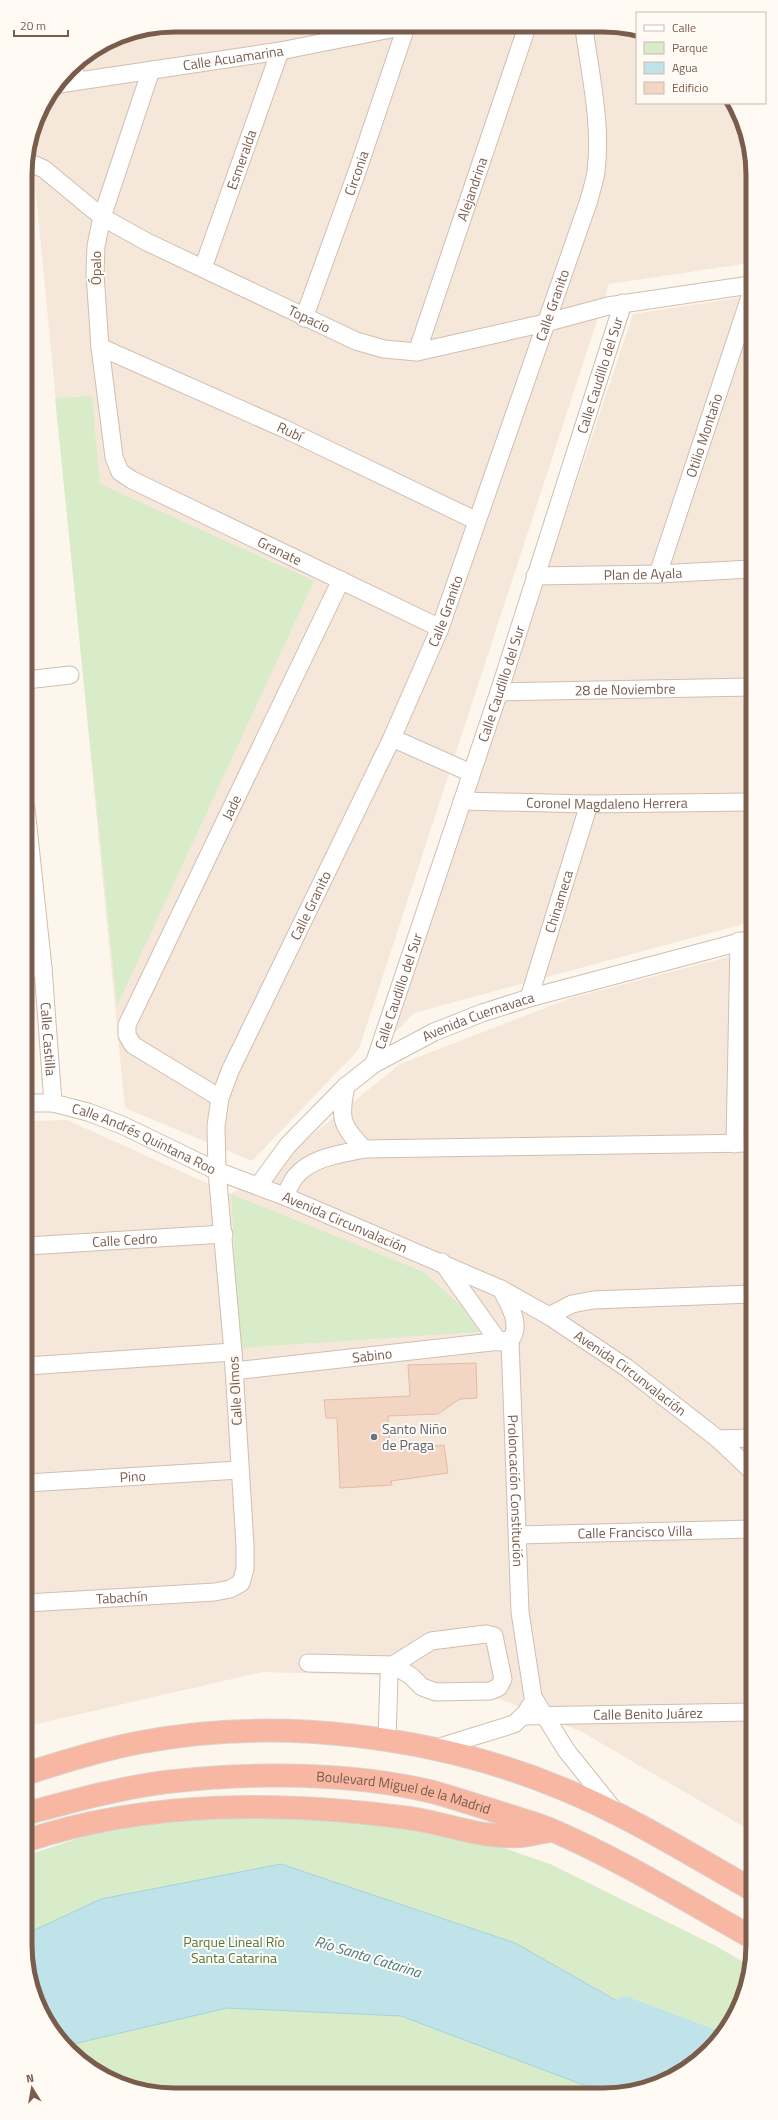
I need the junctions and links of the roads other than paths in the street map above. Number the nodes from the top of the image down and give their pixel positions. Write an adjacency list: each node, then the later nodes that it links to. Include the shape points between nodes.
1 (380, 32): 5 (street, Calle Acuamarina)
2 (404, 32): 14 (street, Circonia)
3 (525, 32): 17 (street, Alejandrina)
4 (585, 32): 15 (street, Calle Granito, via 596,120 596,172 589,200)
5 (280, 51): 6 (street, Calle Acuamarina); 10 (street, Esmeralda)
6 (151, 70): 7 (street, Calle Acuamarina); 9 (street, Ópalo)
7 (75, 73)
8 (32, 164): 9 (street, Topacio, via 44,169)
9 (102, 218): 10 (street, Topacio); 16 (street, Ópalo, via 96,246 95,274)
10 (203, 268): 14 (street, Topacio)
11 (746, 286): 12 (street, Topacio)
12 (623, 303): 15 (street, Topacio); 22 (street, Calle Caudillo del Sur)
13 (746, 309): 21 (street, Otilio Montaño)
14 (304, 318): 17 (street, Topacio, via 356,341 384,349)
15 (545, 323): 17 (street, Topacio); 19 (street, Calle Granito)
16 (100, 347): 18 (street, Ópalo, via 114,457); 19 (street, Rubí, via 285,430)
17 (417, 352)
18 (120, 472): 23 (street, Granate)
19 (477, 521): 24 (street, Calle Granito)
20 (746, 569): 21 (street, Plan de Ayala)
21 (658, 574): 22 (street, Plan de Ayala)
22 (535, 576): 28 (street, Calle Caudillo del Sur)
23 (341, 580): 24 (street, Granate); 41 (street, Jade, via 127,1025 127,1036 133,1045)
24 (440, 628): 29 (street, Calle Granito)
25 (70, 675): 26 (street)
26 (32, 679)
27 (746, 687): 28 (street, 28 de Noviembre)
28 (498, 692): 30 (street, Calle Caudillo del Sur)
29 (392, 738): 30 (street); 41 (street, Calle Granito, via 230,1071)
30 (471, 773): 31 (street, Calle Caudillo del Sur)
31 (462, 801): 33 (street, Coronel Magdaleno Herrera); 39 (street, Calle Caudillo del Sur)
32 (746, 802): 33 (street, Coronel Magdaleno Herrera)
33 (589, 804): 38 (street, Chinameca)
34 (32, 861): 36 (street, Calle Castilla)
35 (745, 940): 38 (street, Avenida Cuernavaca); 44 (street)
36 (44, 968): 37 (street); 43 (street, Calle Castilla)
37 (32, 969)
38 (529, 998): 39 (street, Avenida Cuernavaca, via 482,1012 434,1032)
39 (374, 1064): 40 (street, Avenida Cuernavaca)
40 (346, 1086): 45 (street, via 341,1110 343,1121 349,1134); 47 (street, Avenida Cuernavaca, via 288,1145)
41 (220, 1098): 46 (street, Calle Granito, via 216,1126)
42 (32, 1103): 43 (street, Calle Andrés Quintana Roo)
43 (53, 1103): 46 (street, Calle Andrés Quintana Roo, via 88,1112 122,1125)
44 (743, 1144): 45 (street, Avenida Circunvalación)
45 (364, 1149): 48 (street, Avenida Circunvalación, via 330,1156 310,1165 296,1176)
46 (217, 1171): 47 (street, Calle Andrés Quintana Roo); 49 (street, Calle Olmos)
47 (258, 1186): 48 (street, Calle Andrés Quintana Roo)
48 (284, 1196): 51 (street, Avenida Circunvalación)
49 (224, 1234): 50 (street, Calle Cedro); 56 (street, Calle Olmos)
50 (32, 1246)
51 (442, 1262): 52 (street, Avenida Circunvalación); 55 (street)
52 (501, 1289): 54 (street, Avenida Circunvalación); 55 (street, Proloncación Constitución, via 514,1315 513,1335)
53 (746, 1294): 54 (street, via 593,1300 572,1304)
54 (549, 1316): 60 (street, Avenida Circunvalación, via 627,1368)
55 (505, 1341): 58 (street, Sabino); 65 (street, Proloncación Constitución)
56 (233, 1352): 57 (street); 58 (street, Calle Olmos)
57 (32, 1366)
58 (234, 1371): 62 (street, Calle Olmos)
59 (746, 1438): 60 (street)
60 (718, 1439): 61 (street, Avenida Circunvalación)
61 (746, 1465)
62 (239, 1470): 63 (street, Pino); 66 (street, Calle Olmos, via 245,1569 241,1583 230,1589)
63 (32, 1483)
64 (746, 1529): 65 (street, Calle Francisco Villa)
65 (518, 1535): 70 (street, Proloncación Constitución, via 520,1612)
66 (215, 1592): 67 (street, Tabachín)
67 (32, 1603)
68 (308, 1663): 69 (street)
69 (393, 1665): 69 (street, via 431,1641 486,1634 494,1636 503,1679 499,1687 490,1691 436,1692 422,1687 411,1676); 74 (street, via 389,1676)
70 (533, 1697): 72 (street, Proloncación Constitución); 73 (street)
71 (746, 1712): 72 (street, Calle Benito Juárez)
72 (543, 1715): 73 (street, Calle Benito Juárez); 78 (street, Proloncación Constitución, via 579,1768)
73 (523, 1716): 75 (street, via 514,1724)
74 (387, 1740): 75 (highway); 76 (highway, via 329,1733 272,1731 201,1734 135,1743 70,1759)
75 (433, 1749): 78 (highway, via 514,1770 565,1789)
76 (32, 1772)
77 (32, 1812): 79 (highway, Boulevard Miguel de la Madrid, via 96,1795 165,1782 235,1776 303,1776 388,1784 432,1792)
78 (619, 1816): 81 (highway)
79 (553, 1830): 80 (highway, via 516,1836 386,1816 277,1808 184,1809 91,1822); 82 (highway, Boulevard Miguel de la Madrid, via 618,1862)
80 (32, 1839)
81 (746, 1886)
82 (746, 1934)

